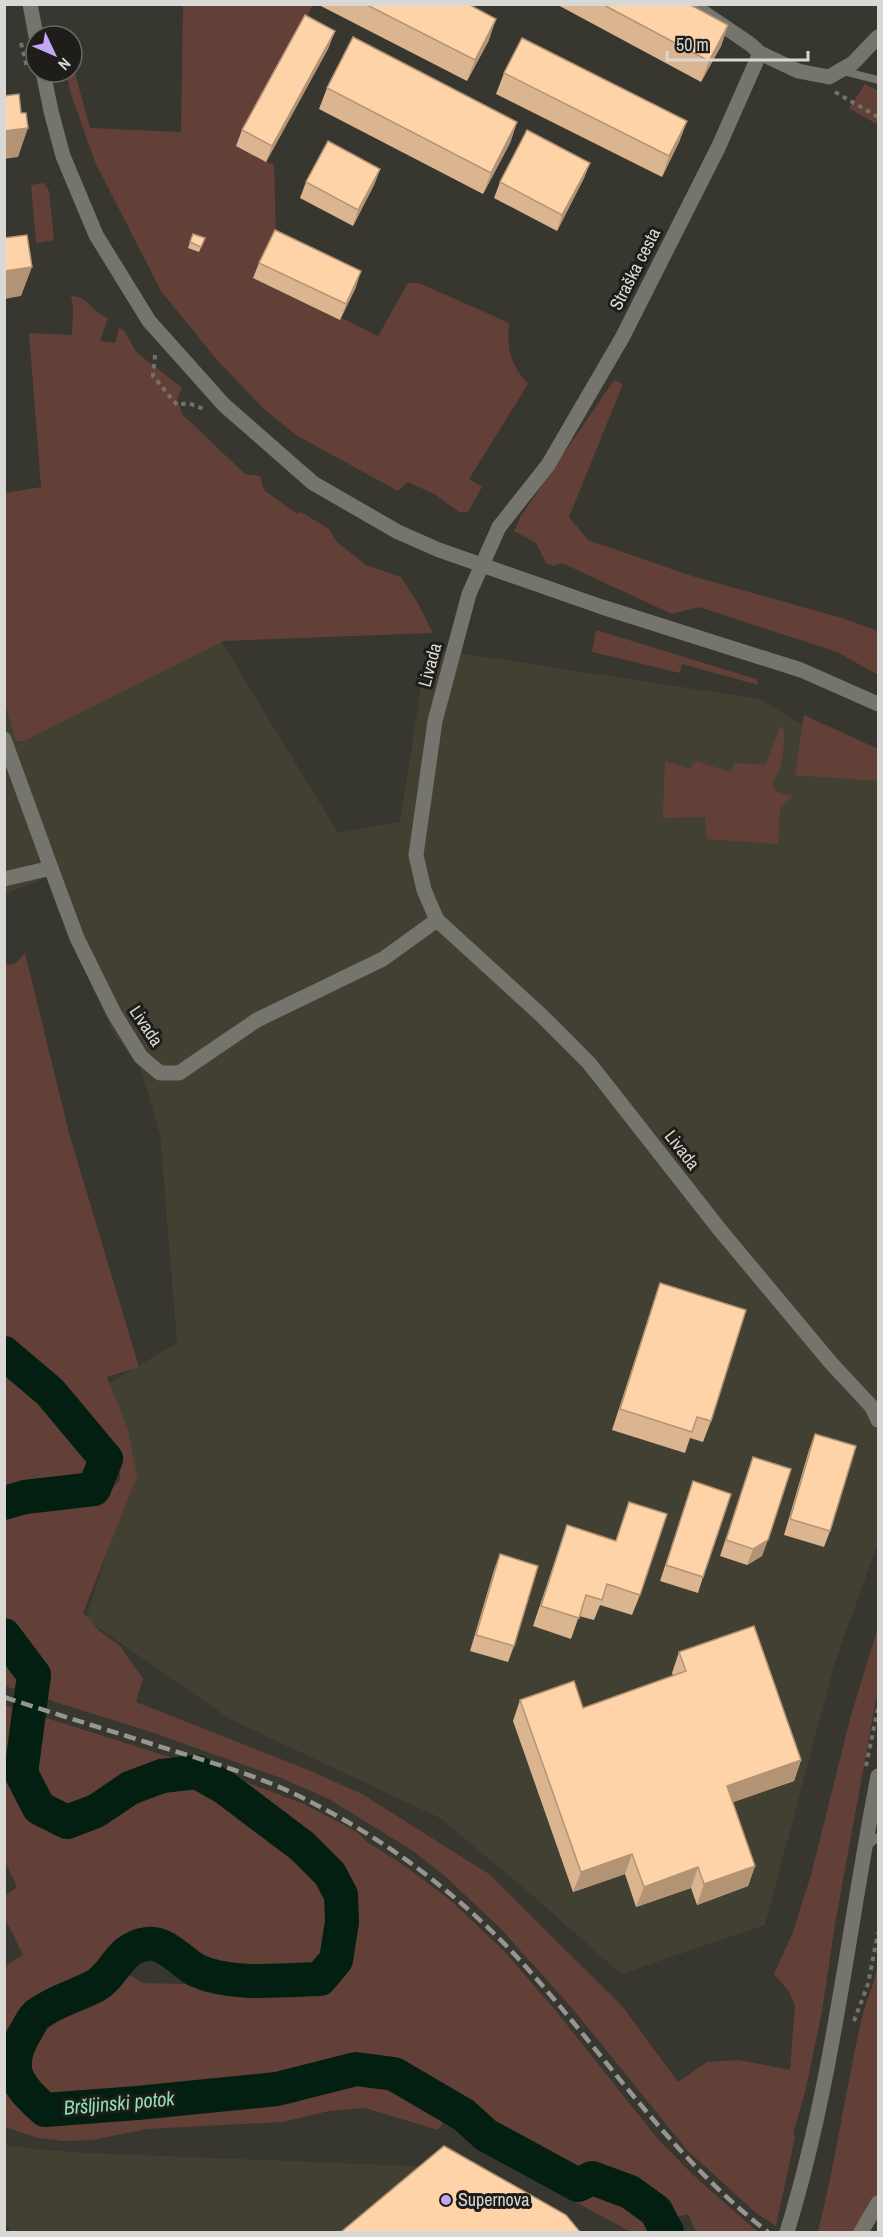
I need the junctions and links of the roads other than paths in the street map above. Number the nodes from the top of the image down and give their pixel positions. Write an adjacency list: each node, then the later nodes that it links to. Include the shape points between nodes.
1 (30, 4): 3 (street)
2 (691, 4): 5 (street)
3 (34, 24)
4 (879, 37): 6 (street)
5 (760, 53): 6 (street, via 798,71 830,77); 9 (street, Straška cesta, via 622,338 548,465 499,527)
6 (843, 71): 7 (lane)
7 (879, 80)
8 (46, 84): 9 (street, via 63,156 96,235 149,321 224,405 314,483 398,532)
9 (483, 564): 10 (street, via 602,607 801,670); 14 (street, Livada, via 470,594 435,721 420,821 416,855 424,890)
10 (879, 704)
11 (4, 739): 12 (street, Livada)
12 (51, 867): 13 (street); 14 (street, Livada, via 77,938 114,1013 141,1057 160,1073 179,1073 257,1020 383,959)
13 (4, 879)
14 (437, 920): 15 (street, Livada, via 590,1063 720,1230)
15 (879, 1420)
16 (879, 1776): 18 (street)
17 (879, 1838): 18 (lane)
18 (864, 1848): 20 (street, via 820,2113)
19 (879, 2203): 21 (street)
20 (787, 2232)
21 (861, 2232)

